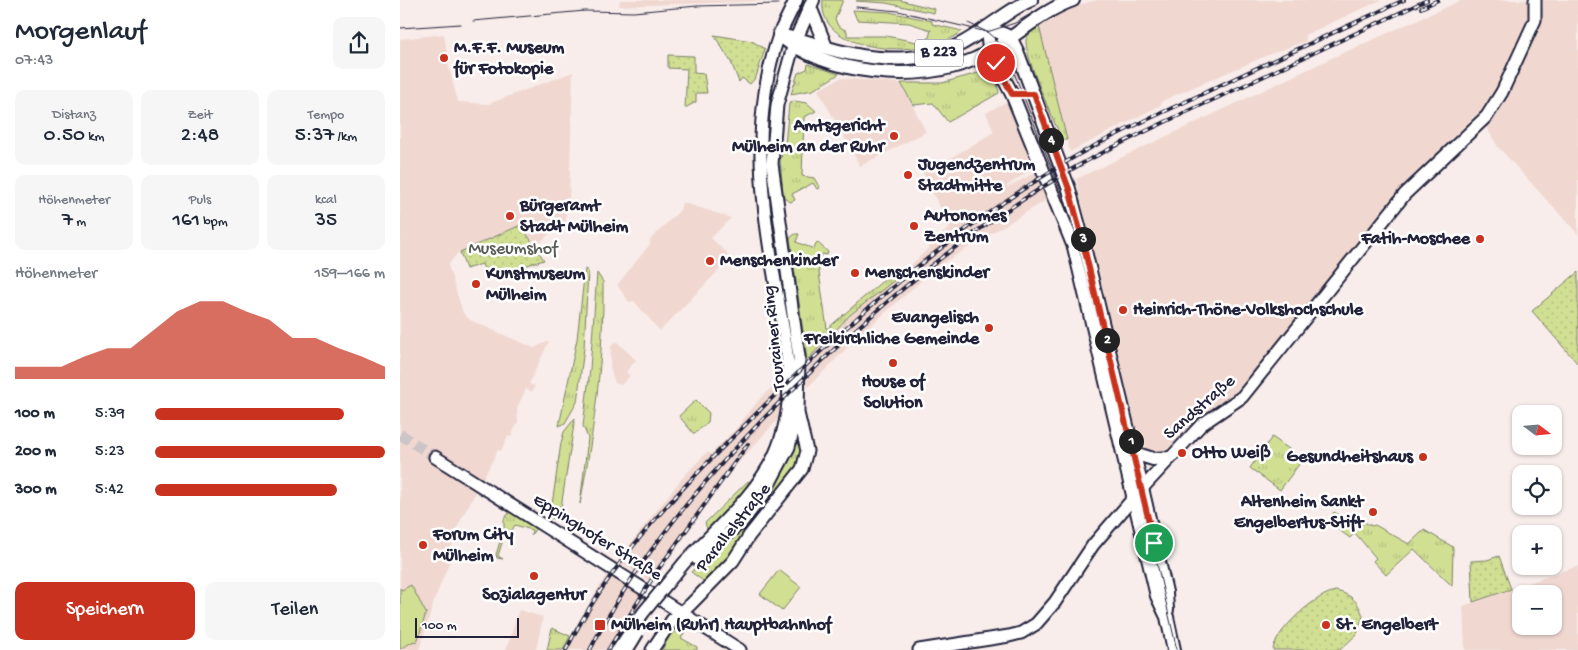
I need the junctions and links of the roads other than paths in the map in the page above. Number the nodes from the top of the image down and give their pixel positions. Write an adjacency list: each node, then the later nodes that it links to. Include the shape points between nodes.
1 (796, 0): 7 (main road)
2 (1031, 0): 6 (main road, B 223)
3 (1073, 0): 8 (main road, B 223, via 1047,11)
4 (1535, 0): 17 (main road, Sandstraße, via 1536,20 1487,116 1405,194 1242,397 1201,425)
5 (811, 4): 9 (main road, Tourainer Ring); 10 (main road, via 815,24)
6 (987, 27): 8 (main road); 10 (main road, B 223, via 945,52 917,57 866,57); 11 (main road)
7 (780, 36): 9 (main road, B 223); 20 (main road, Tourainer Ring, via 766,78 759,138 769,240 789,360 790,394 782,435 768,467)
8 (1010, 38): 11 (main road, B 223); 13 (main road)
9 (795, 43): 10 (main road); 11 (main road, B 223, via 833,64 883,72 952,67); 14 (main road, Tourainer Ring, via 777,104 772,164 798,357)
10 (826, 47)
11 (989, 51): 12 (main road)
12 (1012, 94): 13 (main road); 19 (main road, via 1074,247)
13 (1034, 94): 15 (main road, via 1069,189)
14 (798, 412): 20 (main road, Tourainer Ring, via 789,448 764,494 740,523); 21 (main road, Parallelstraße, via 807,451 802,469 761,520 733,562)
15 (1134, 453): 17 (main road, via 1153,459); 18 (main road)
16 (435, 456): 21 (main road, Eppinghofer Straße)
17 (1170, 458): 18 (main road, Sandstraße)
18 (1142, 488): 19 (main road, Sandstraße); 22 (main road, via 1166,592)
19 (1133, 498): 22 (main road, via 1157,596); 27 (main road, Sandstraße, via 1093,545 1050,607 1028,630 990,640)
20 (687, 565): 23 (main road, Tourainer Ring, bridge, via 643,613); 24 (main road, Tourainer Ring, bridge)
21 (680, 611): 25 (main road, Parallelstraße); 26 (main road, Eppinghofer Straße)
22 (1167, 617): 28 (main road)
23 (618, 650)
24 (627, 650)
25 (652, 650)
26 (740, 650)
27 (919, 650)
28 (1174, 650)

